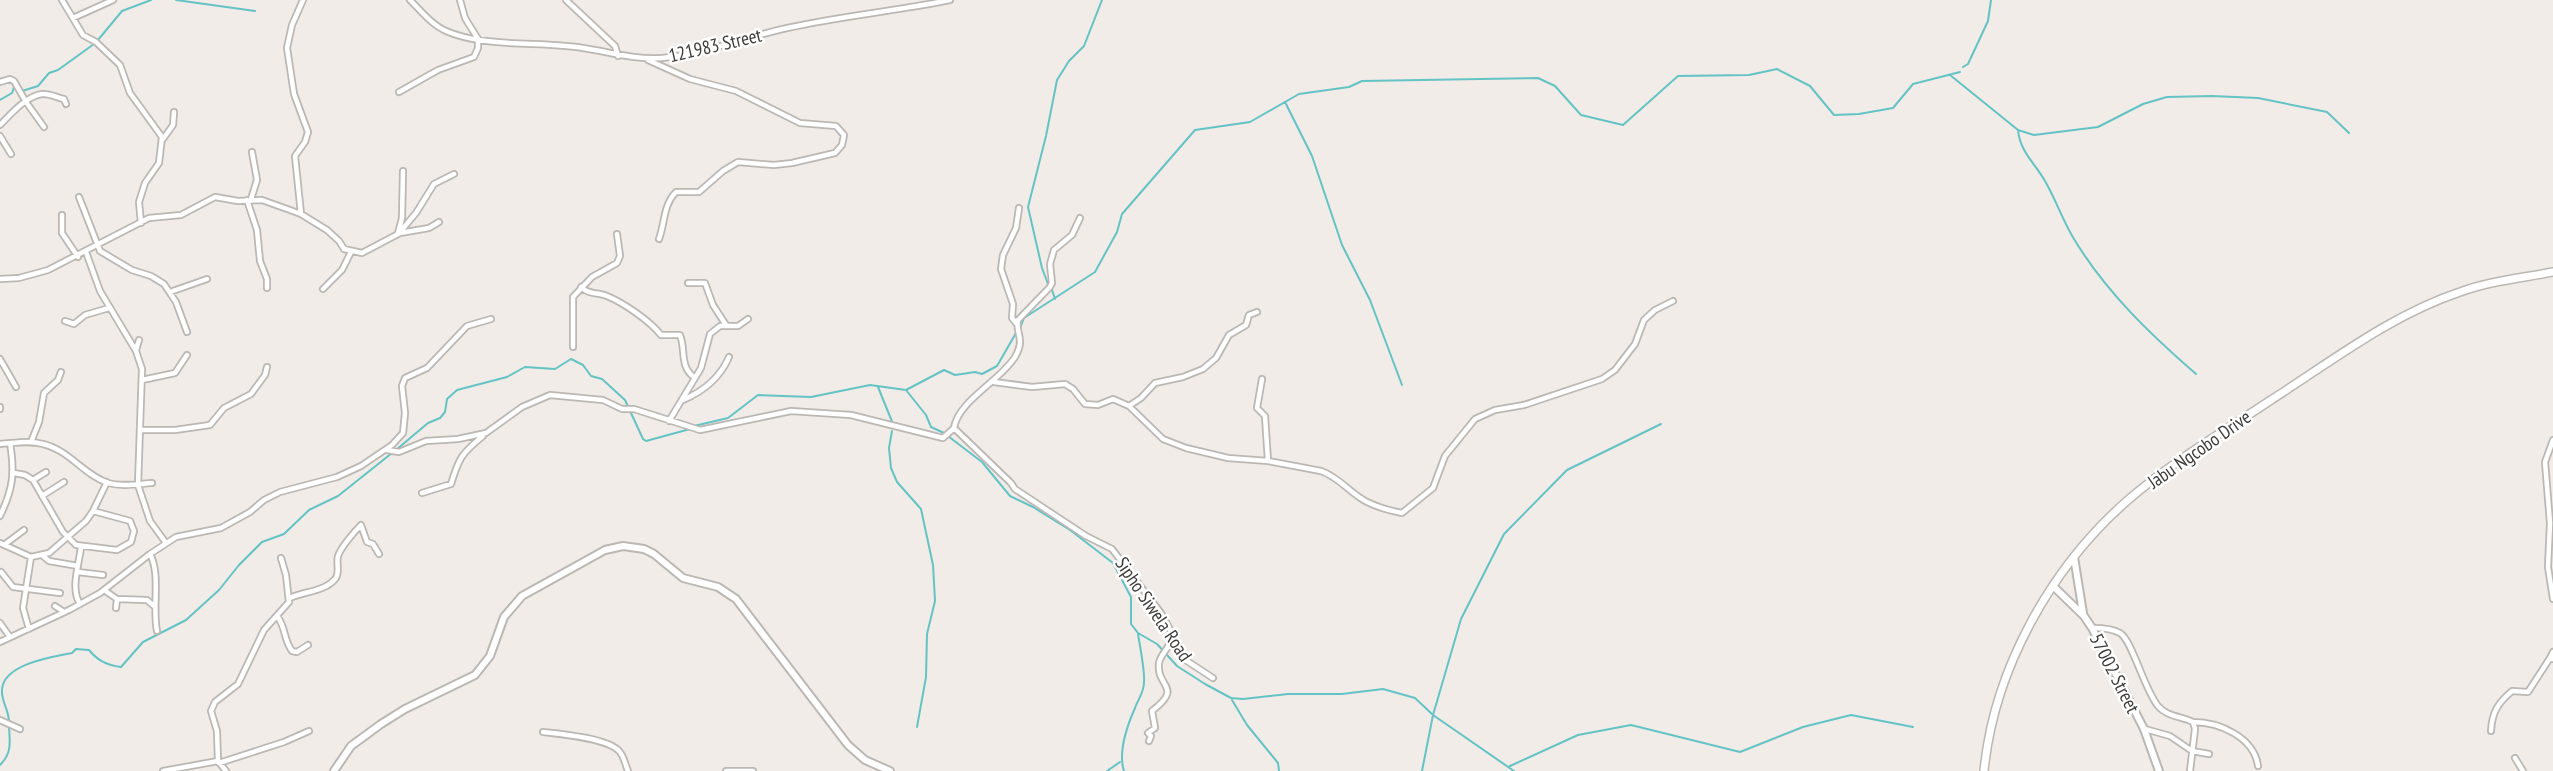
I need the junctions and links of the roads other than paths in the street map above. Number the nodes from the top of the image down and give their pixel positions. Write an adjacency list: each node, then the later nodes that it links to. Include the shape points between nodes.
1 (62, 0): 8 (street)
2 (114, 0): 8 (street)
3 (303, 0): 28 (street, via 287,48 308,132 294,158)
4 (410, 0): 9 (street, 121983 Street, via 440,29)
5 (460, 0): 9 (street)
6 (566, 0): 10 (street, via 615,46)
7 (950, 0): 11 (street, 121983 Street)
8 (73, 18): 20 (street, via 83,35 120,65 130,93)
9 (478, 39): 10 (street, 121983 Street, via 582,47); 13 (street, via 474,57)
10 (618, 56): 11 (street, 121983 Street)
11 (644, 58): 35 (street, via 690,79 736,91 804,125 835,125 844,135 835,153 780,164 738,162 699,192 676,192 667,204)
12 (0, 82): 14 (street, via 12,80)
13 (399, 92)
14 (26, 102): 15 (street, via 42,94 64,99); 17 (street); 18 (street)
15 (66, 104)
16 (174, 112): 20 (street, via 173,125)
17 (0, 125)
18 (44, 127)
19 (0, 136): 22 (street)
20 (163, 139): 32 (street, via 159,163 139,202)
21 (252, 152): 26 (street, via 257,180)
22 (11, 155)
23 (403, 171): 33 (street)
24 (454, 174): 33 (street, via 434,184)
25 (79, 197): 36 (street)
26 (249, 200): 28 (street); 32 (street, via 215,197 181,215); 45 (street)
27 (1019, 208): 55 (street, via 1001,269)
28 (301, 214): 38 (street)
29 (62, 215): 39 (street, via 62,233)
30 (1080, 218): 55 (street, via 1072,235 1054,250 1050,287 1021,314)
31 (439, 222): 33 (street)
32 (141, 223): 36 (street)
33 (399, 233): 38 (street, via 362,253)
34 (617, 234): 44 (street, via 617,263)
35 (659, 239)
36 (99, 245): 37 (street); 47 (street, via 106,256 151,276)
37 (86, 252): 39 (street); 49 (street)
38 (351, 252): 46 (street, via 342,270)
39 (78, 257): 41 (street, via 48,270)
40 (2553, 272): 102 (main road, Jabu Ngcobo Drive, via 2463,290 2393,322 2155,478)
41 (0, 279)
42 (207, 279): 47 (street)
43 (688, 283): 54 (street, via 705,283)
44 (581, 287): 58 (street, via 572,301); 65 (street, via 610,297 647,319 662,335 680,335 683,360)
45 (267, 288)
46 (323, 289)
47 (170, 292): 56 (street)
48 (1673, 301): 81 (street, via 1644,320 1632,348 1602,379 1475,419 1445,456 1433,488 1402,513 1362,499 1326,472)
49 (109, 307): 53 (street, via 76,323); 59 (street)
50 (1257, 312): 71 (street, via 1229,335 1210,364 1155,383)
51 (491, 318): 80 (street, via 467,326 427,368 405,377 404,428)
52 (748, 319): 54 (street, via 738,326)
53 (65, 321)
54 (726, 325): 65 (street, via 710,334)
55 (1018, 328): 68 (street, via 1021,340 1013,359)
56 (187, 332)
57 (139, 340): 59 (street)
58 (573, 347)
59 (136, 351): 67 (street)
60 (187, 355): 67 (street, via 175,373)
61 (729, 357): 70 (street, via 713,381)
62 (0, 359): 69 (street)
63 (267, 367): 74 (street, via 251,394 224,408 210,425)
64 (61, 372): 77 (street, via 44,393)
65 (695, 377): 70 (street)
66 (1262, 379): 81 (street, via 1257,408 1265,416)
67 (142, 380): 74 (street)
68 (994, 382): 71 (street, via 1032,387 1062,383 1085,404 1113,399); 73 (street, via 958,413)
69 (16, 387)
70 (682, 400): 72 (street)
71 (1129, 406): 81 (street, via 1174,444 1199,453)
72 (669, 421): 73 (street, via 693,427 791,411 851,415 928,436 947,436); 75 (street, via 603,400 550,395 522,407)
73 (954, 428): 125 (street, Sipho Siwela Road, via 1015,489 1112,549)
74 (141, 430): 88 (street)
75 (486, 433): 80 (street, via 425,441 399,452); 89 (street, via 461,457 451,484)
76 (2553, 440): 113 (street, via 2545,462)
77 (31, 442): 78 (street); 86 (street, via 53,447)
78 (10, 443): 79 (street); 83 (street)
79 (0, 444)
80 (388, 450): 95 (street, via 350,472 280,492 221,528 189,533)
81 (1268, 461)
82 (46, 472): 84 (street)
83 (14, 473): 84 (street); 92 (street)
84 (33, 480): 90 (street)
85 (64, 482): 90 (street)
86 (107, 482): 88 (street); 91 (street)
87 (152, 483): 88 (street)
88 (138, 485): 95 (street, via 150,521)
89 (422, 493)
90 (42, 496): 94 (street)
91 (93, 512): 94 (street); 97 (street, via 124,519 133,526 134,535 117,550)
92 (0, 516)
93 (24, 530): 96 (street)
94 (69, 538): 97 (street); 100 (street)
95 (166, 543): 98 (street)
96 (2, 544): 101 (street)
97 (81, 547): 104 (street)
98 (150, 554): 109 (street); 117 (street, via 156,567)
99 (379, 554): 111 (street, via 367,542 361,525 339,553 334,579)
100 (42, 556): 101 (street); 104 (street)
101 (31, 557): 108 (street)
102 (2074, 557): 107 (main road, Jabu Ngcobo Drive); 120 (street)
103 (281, 558): 111 (street)
104 (78, 569): 106 (street); 114 (street)
105 (1, 572): 108 (street, via 11,586)
106 (103, 575)
107 (2053, 586): 120 (street, 57002 Street); 152 (main road, Jabu Ngcobo Drive, via 2006,681)
108 (26, 588): 110 (street); 123 (street, via 24,618)
109 (104, 590): 112 (street); 114 (street)
110 (60, 593)
111 (290, 598): 119 (street)
112 (117, 599): 116 (street); 117 (street, via 147,600)
113 (2553, 599)
114 (80, 604): 118 (street)
115 (55, 606): 118 (street)
116 (116, 608)
117 (155, 610): 124 (street)
118 (64, 612): 123 (street)
119 (277, 615): 128 (street, via 292,651); 143 (street, via 260,636 238,684 212,706)
120 (2084, 616): 122 (street, 57002 Street)
121 (0, 623): 126 (street)
122 (2092, 628): 133 (street, via 2124,636 2157,705); 135 (street, 57002 Street)
123 (29, 629): 126 (street)
124 (157, 631)
125 (1172, 633): 131 (street, Sipho Siwela Road, via 1191,665); 139 (street, via 1172,642 1159,662 1166,699 1152,711 1155,728 1148,733)
126 (10, 637): 127 (street)
127 (0, 642)
128 (308, 645)
129 (2553, 652): 130 (street)
130 (2551, 659): 137 (street, via 2528,692 2512,691 2496,707)
131 (1213, 678)
132 (0, 720): 134 (street)
133 (2193, 722): 140 (street); 144 (street, via 2226,728 2254,752)
134 (20, 729)
135 (2144, 729): 140 (street, via 2170,736); 153 (street, 57002 Street)
136 (309, 731): 143 (street)
137 (2491, 731)
138 (543, 732): 148 (street, via 614,747)
139 (1149, 741)
140 (2192, 751): 141 (street); 154 (street)
141 (2209, 754)
142 (2515, 758): 155 (street)
143 (218, 762): 145 (street); 146 (street)
144 (2258, 766)
145 (163, 771)
146 (226, 771)
147 (334, 771): 151 (street, via 351,746 371,731 475,675 490,656 504,617 522,596 604,550 627,546 651,552 682,578 718,587 736,599 848,745)
148 (628, 771)
149 (726, 771): 150 (street)
150 (753, 771)
151 (890, 771)
152 (1984, 771)
153 (2158, 771)
154 (2190, 771)
155 (2523, 771)

